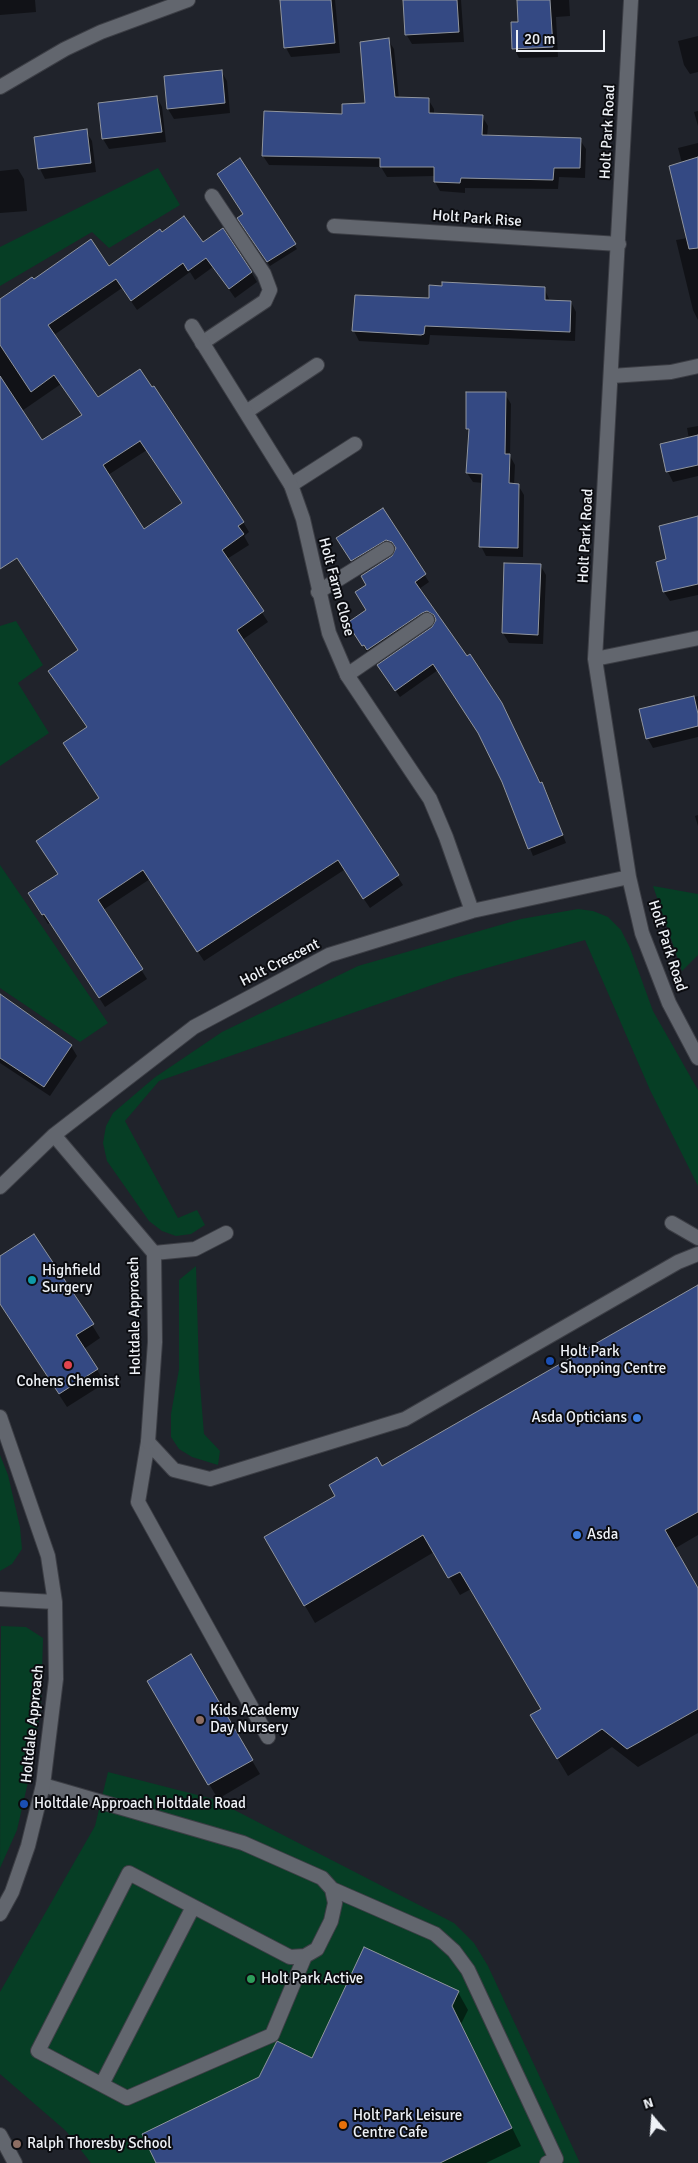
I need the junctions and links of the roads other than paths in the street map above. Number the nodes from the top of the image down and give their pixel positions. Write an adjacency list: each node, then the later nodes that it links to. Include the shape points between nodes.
1 (188, 0): 3 (street, via 100,32)
2 (631, 0): 6 (street, Holt Park Road)
3 (0, 87)
4 (212, 196): 8 (street, via 264,274 270,290 265,301)
5 (334, 226): 6 (street, Holt Park Rise)
6 (618, 244): 11 (street, Holt Park Road)
7 (192, 326): 8 (street, Holt Farm Close)
8 (202, 343): 12 (street, Holt Farm Close)
9 (317, 365): 12 (street)
10 (698, 366): 11 (street, via 671,372)
11 (611, 376): 19 (street, Holt Park Road)
12 (246, 412): 14 (street, Holt Farm Close)
13 (354, 444): 14 (street)
14 (291, 485): 16 (street, Holt Farm Close, via 303,519)
15 (387, 549): 16 (street)
16 (318, 592): 20 (street, Holt Farm Close, via 329,633)
17 (427, 620): 20 (street)
18 (698, 638): 19 (street)
19 (595, 659): 21 (street, Holt Park Road)
20 (348, 675): 22 (street, Holt Farm Close, via 430,799)
21 (629, 877): 22 (street, Holt Crescent); 23 (street, Holt Park Road, via 642,932 662,986)
22 (472, 911): 24 (street, Holt Crescent, via 330,956 194,1027)
23 (698, 1058)
24 (54, 1135): 25 (street, Holt Crescent); 29 (street, Holtdale Approach)
25 (0, 1187)
26 (672, 1223): 28 (street)
27 (226, 1233): 29 (street, via 195,1249)
28 (698, 1238)
29 (154, 1253): 32 (street, Holtdale Approach, via 155,1342)
30 (698, 1254): 32 (street, via 678,1262 405,1419 210,1479 174,1470)
31 (0, 1417): 34 (street, Holtdale Approach, via 48,1556)
32 (148, 1442): 35 (street, Holtdale Approach, via 138,1502)
33 (0, 1599): 34 (street)
34 (55, 1602): 36 (street, Holtdale Approach, via 56,1679)
35 (268, 1736)
36 (43, 1785): 37 (street, via 243,1843 322,1878); 39 (street, Holtdale Approach, via 28,1846 12,1892)
37 (332, 1889): 40 (street, via 335,1902 331,1921 317,1949); 44 (street, via 435,1934 454,1951 468,1970 556,2159)
38 (193, 1906): 40 (street, via 290,1957); 41 (street); 41 (street, via 129,1873 124,1882 38,2051)
39 (0, 1914)
40 (305, 1956): 41 (street, via 272,2036 127,2098)
41 (102, 2084)
42 (0, 2135): 43 (street)
43 (15, 2163)
44 (547, 2163)

